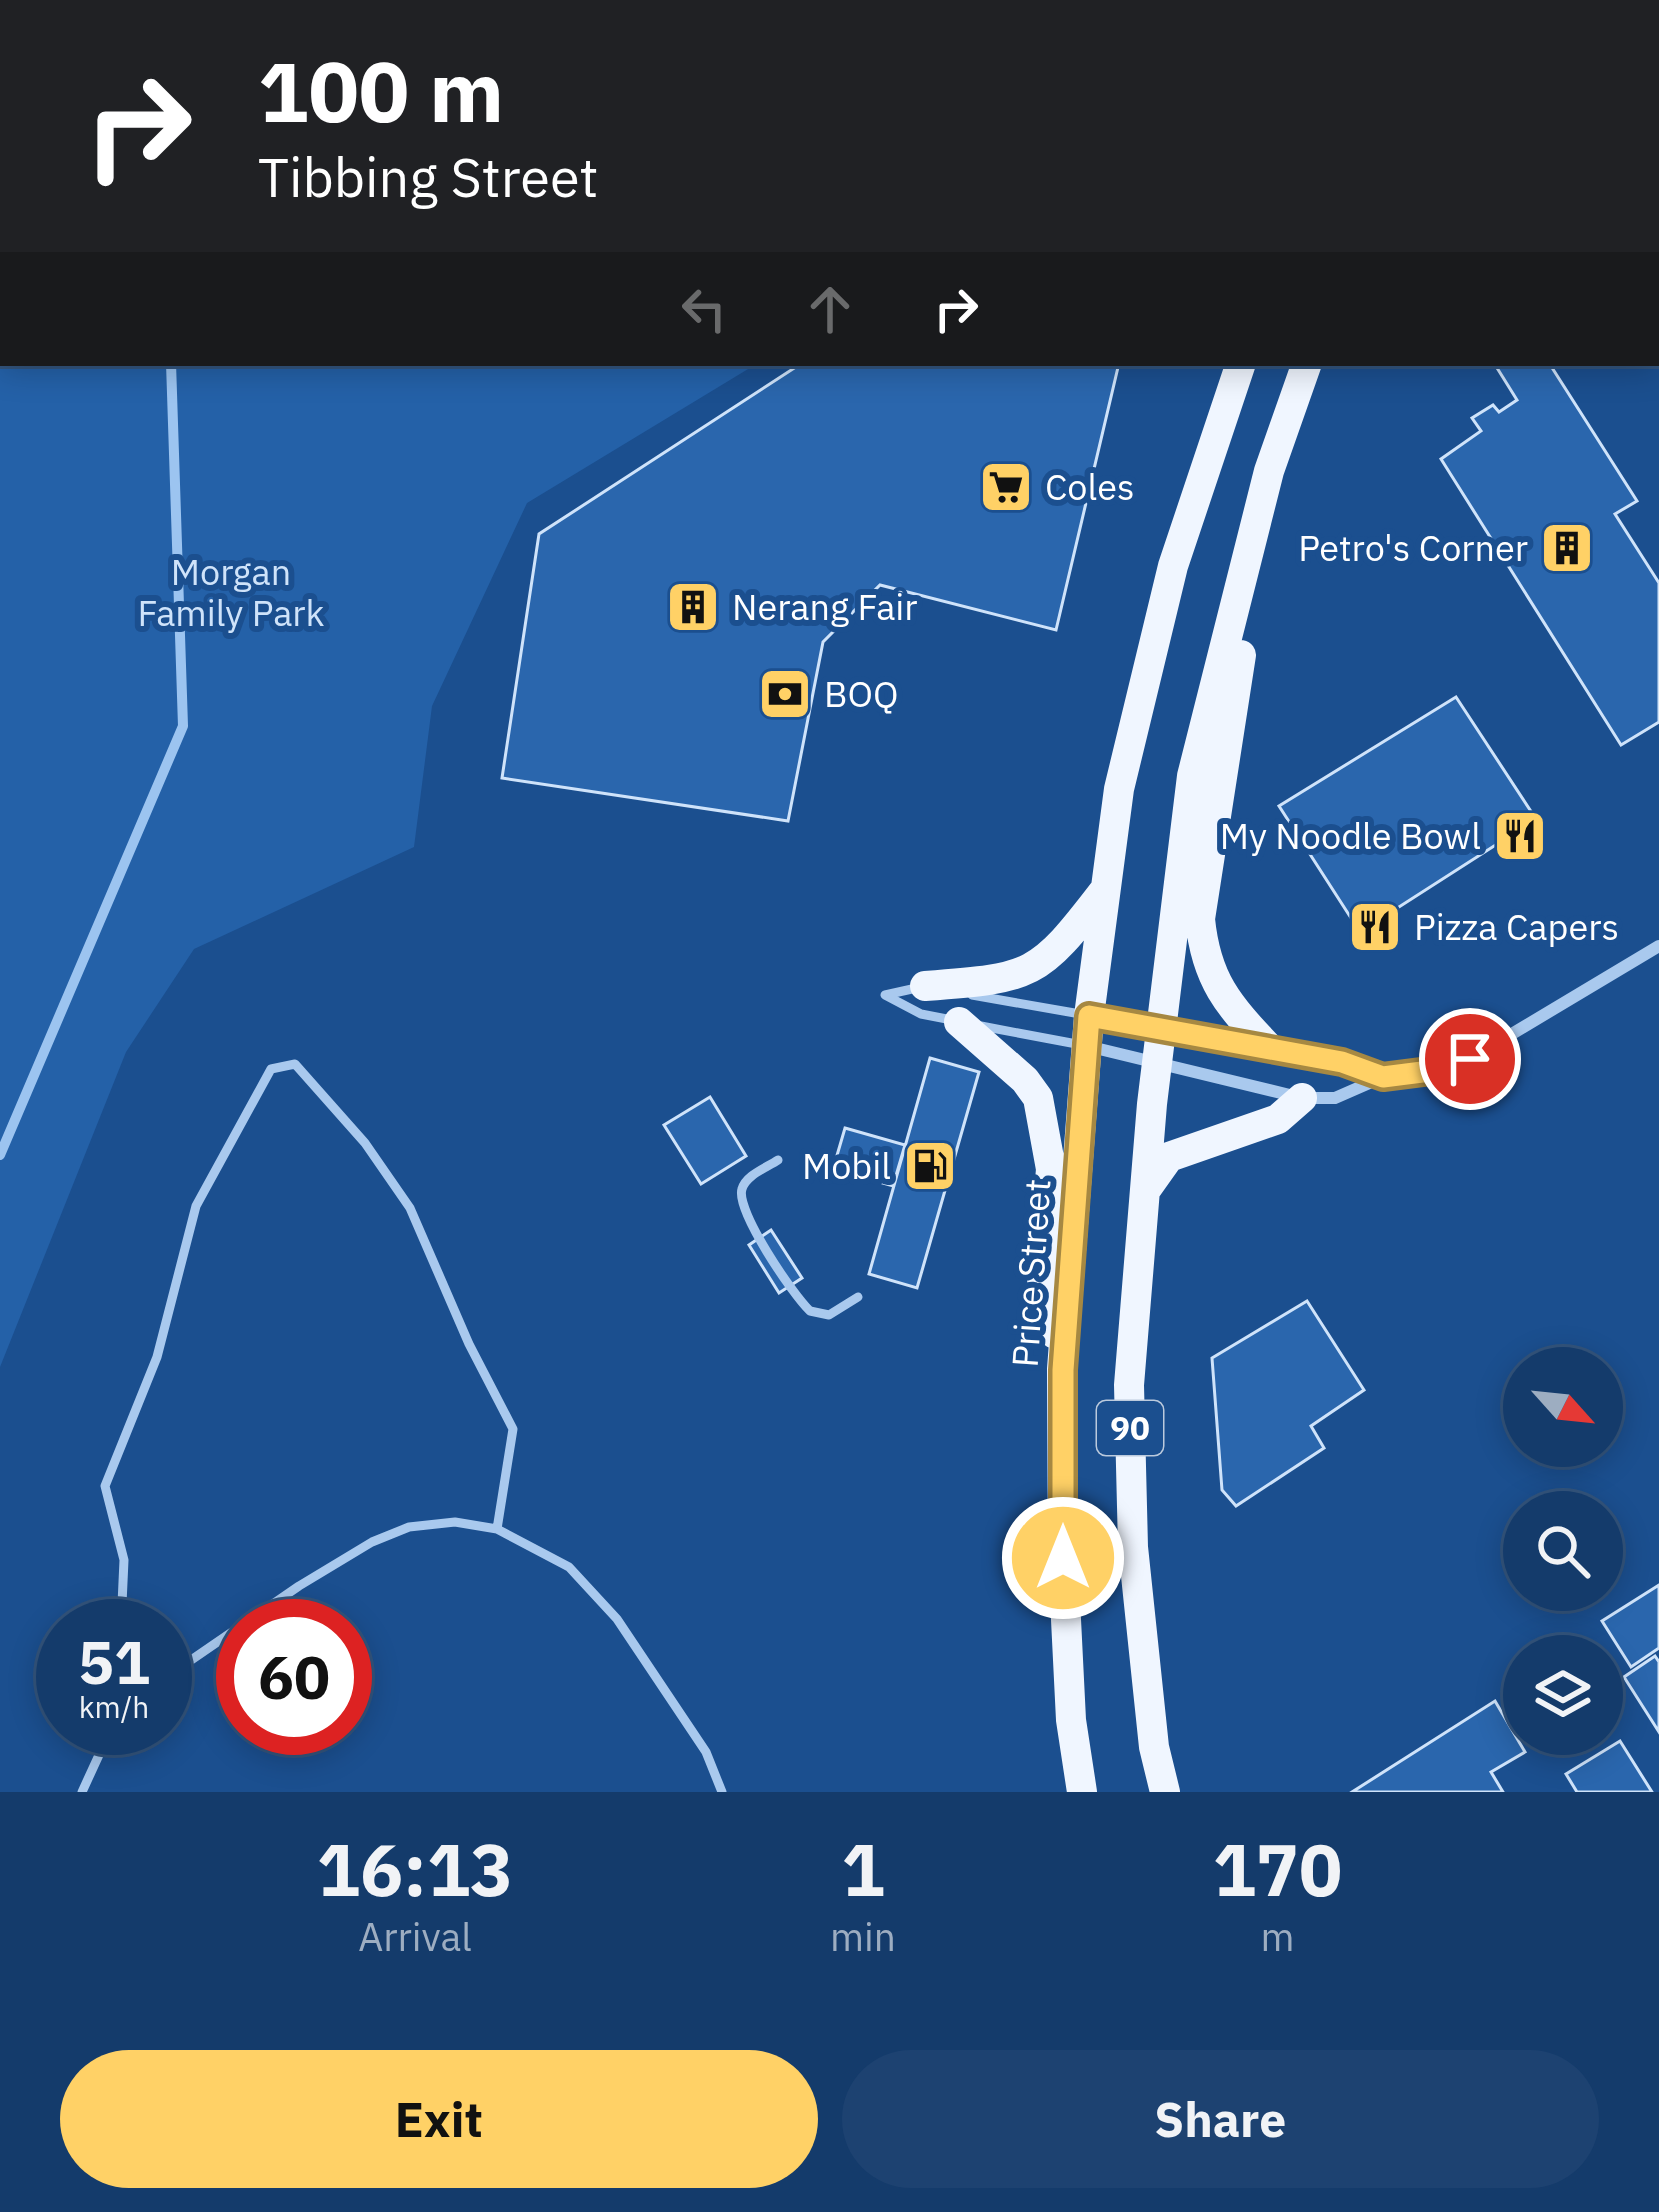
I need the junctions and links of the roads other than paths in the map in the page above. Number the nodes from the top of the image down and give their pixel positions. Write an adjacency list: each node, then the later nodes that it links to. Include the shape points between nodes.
1 (1240, 366): 4 (main road, 90, via 1173,566 1119,789)
2 (1306, 366): 3 (main road, 90)
3 (1269, 471): 8 (main road, 90, via 1192,776); 10 (main road, via 1200,919 1220,993)
4 (1105, 890): 6 (main road, via 1060,949 1028,972); 9 (main road, 90)
5 (1659, 946): 12 (street, via 1470,1059)
6 (925, 986): 7 (lane, via 885,995); 9 (lane)
7 (959, 1022): 9 (lane); 17 (main road, via 1038,1098 1052,1168 1042,1279)
8 (1161, 1029): 9 (street); 10 (street); 11 (main road, 90)
9 (1088, 1031): 11 (street); 17 (main road, Price Street / 90)
10 (1269, 1048): 12 (street)
11 (1156, 1063): 13 (street); 15 (main road, 90)
12 (1383, 1077): 13 (street, via 1335,1098)
13 (1302, 1098): 15 (main road, via 1277,1120 1169,1157)
14 (778, 1160): 16 (lane, via 746,1182 746,1215 810,1310 829,1315)
15 (1144, 1192): 25 (main road, 90, via 1129,1384 1133,1547)
16 (858, 1297)
17 (1063, 1370): 24 (main road, Price Street / 90, via 1063,1558)
18 (497, 1528): 19 (lane, via 513,1429 410,1208 295,1064 271,1069 196,1206 157,1357 105,1486 124,1561); 20 (lane, via 409,1527 299,1586); 23 (lane, via 569,1567 617,1619 706,1752)
19 (122, 1599)
20 (192, 1659)
21 (99, 1755): 22 (lane)
22 (82, 1792)
23 (722, 1792)
24 (1082, 1792)
25 (1166, 1792)

